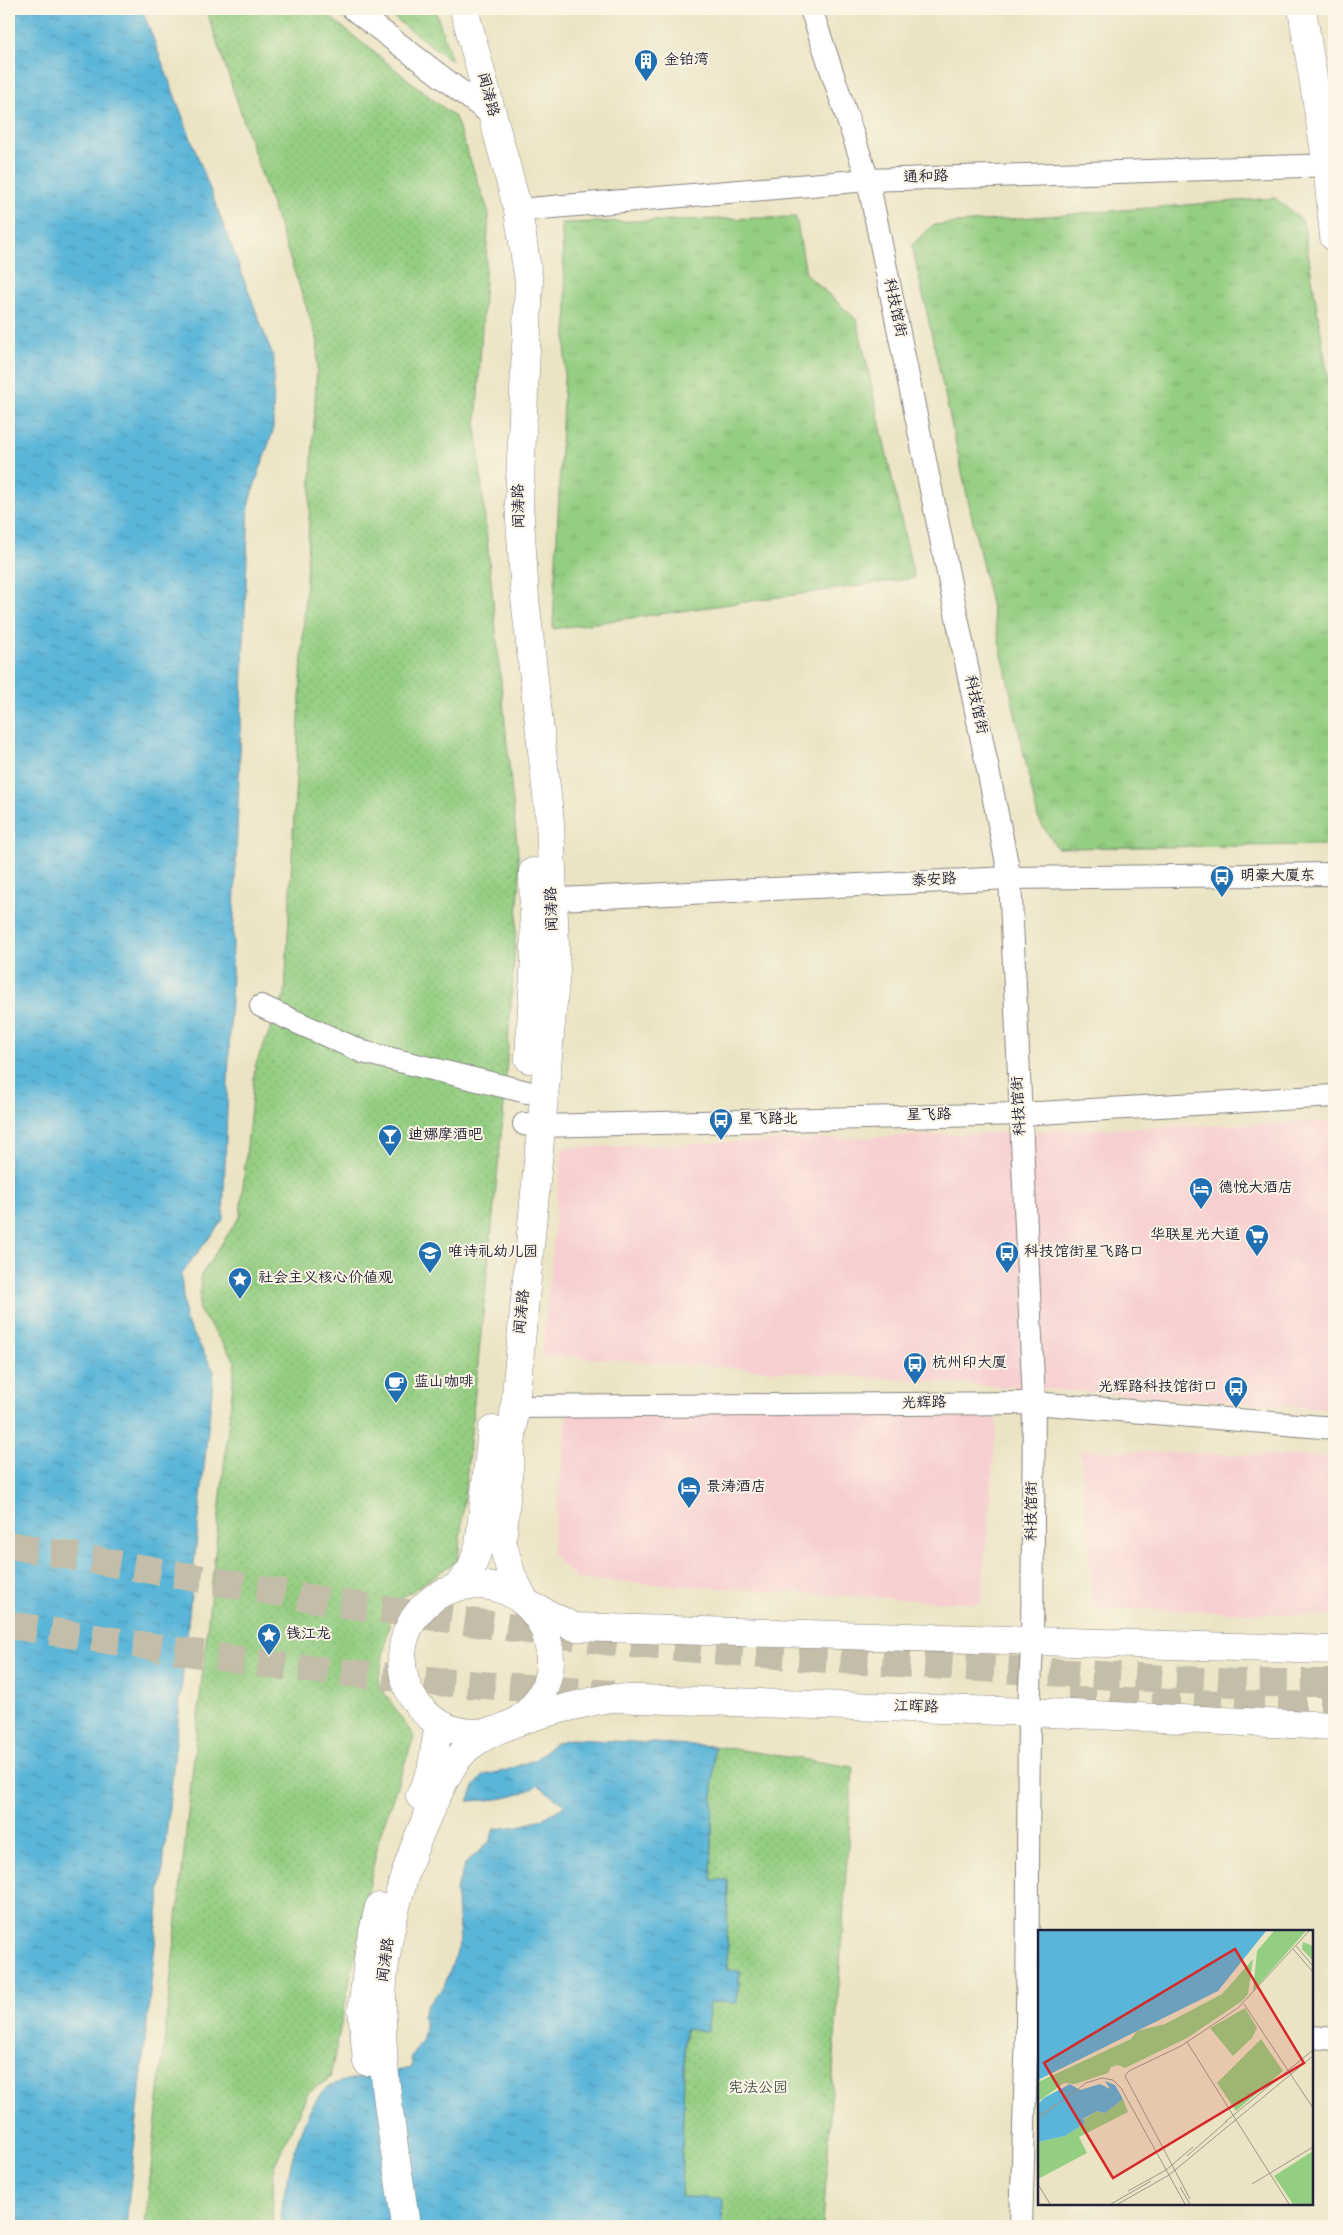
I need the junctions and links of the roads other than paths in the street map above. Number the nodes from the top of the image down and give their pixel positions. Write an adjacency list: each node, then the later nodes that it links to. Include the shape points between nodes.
1 (353, 9): 5 (street)
2 (464, 9): 5 (main road, 闻涛路)
3 (811, 9): 7 (street, 科技馆街)
4 (1302, 9): 6 (main road)
5 (493, 116): 8 (main road, 闻涛路)
6 (1331, 165): 7 (street, 通和路); 9 (main road)
7 (868, 180): 8 (street, 通和路); 11 (street, 科技馆街)
8 (518, 210): 12 (main road, 闻涛路, via 503,479 504,557 532,829)
9 (1334, 237)
10 (1334, 874): 11 (street, 泰安路)
11 (1010, 878): 12 (street, 泰安路); 16 (street, 科技馆街)
12 (543, 900): 14 (main road, 闻涛路); 17 (main road, 闻涛路, via 556,971)
13 (261, 1006): 14 (street, via 363,1052)
14 (527, 1092): 17 (main road, 闻涛路)
15 (1334, 1096): 16 (street, 星飞路)
16 (1021, 1114): 17 (street, 星飞路); 18 (street, 科技馆街)
17 (532, 1125): 19 (main road, 闻涛路); 21 (main road, 闻涛路, via 479,1546 471,1570)
18 (1034, 1403): 19 (street, 光辉路); 20 (street, 光辉路); 23 (street, 科技馆街)
19 (514, 1407): 22 (main road, 闻涛路, via 502,1542 512,1576)
20 (1334, 1428)
21 (457, 1587): 22 (main road, 闻涛路, via 482,1584 505,1590); 26 (main road, 闻涛路, via 435,1597 417,1615 405,1637 402,1662 407,1686 420,1707)
22 (526, 1603): 23 (main road, via 574,1627); 28 (main road, 闻涛路, via 546,1634 550,1655 548,1677 540,1697 523,1716)
23 (1032, 1642): 24 (main road); 25 (street, 科技馆街)
24 (1334, 1650)
25 (1029, 1712): 27 (main road, 江晖路); 28 (main road, 江晖路, via 609,1698 568,1707); 29 (street, 科技馆街)
26 (439, 1723): 28 (main road, 闻涛路, via 459,1731 480,1733); 30 (main road, 闻涛路, via 431,1772 403,1834 382,1893 370,1944 362,2010)
27 (1334, 1726)
28 (501, 1729): 30 (main road, 闻涛路, via 469,1747 448,1772 426,1818 407,1866 396,1908)
29 (1033, 2028): 35 (street, 科技馆街)
30 (373, 2037): 33 (main road, 闻涛路, via 375,2145); 34 (main road, 闻涛路, via 391,2120)
31 (1313, 2037): 32 (street)
32 (1334, 2039)
33 (391, 2226)
34 (406, 2226)
35 (1021, 2226)

